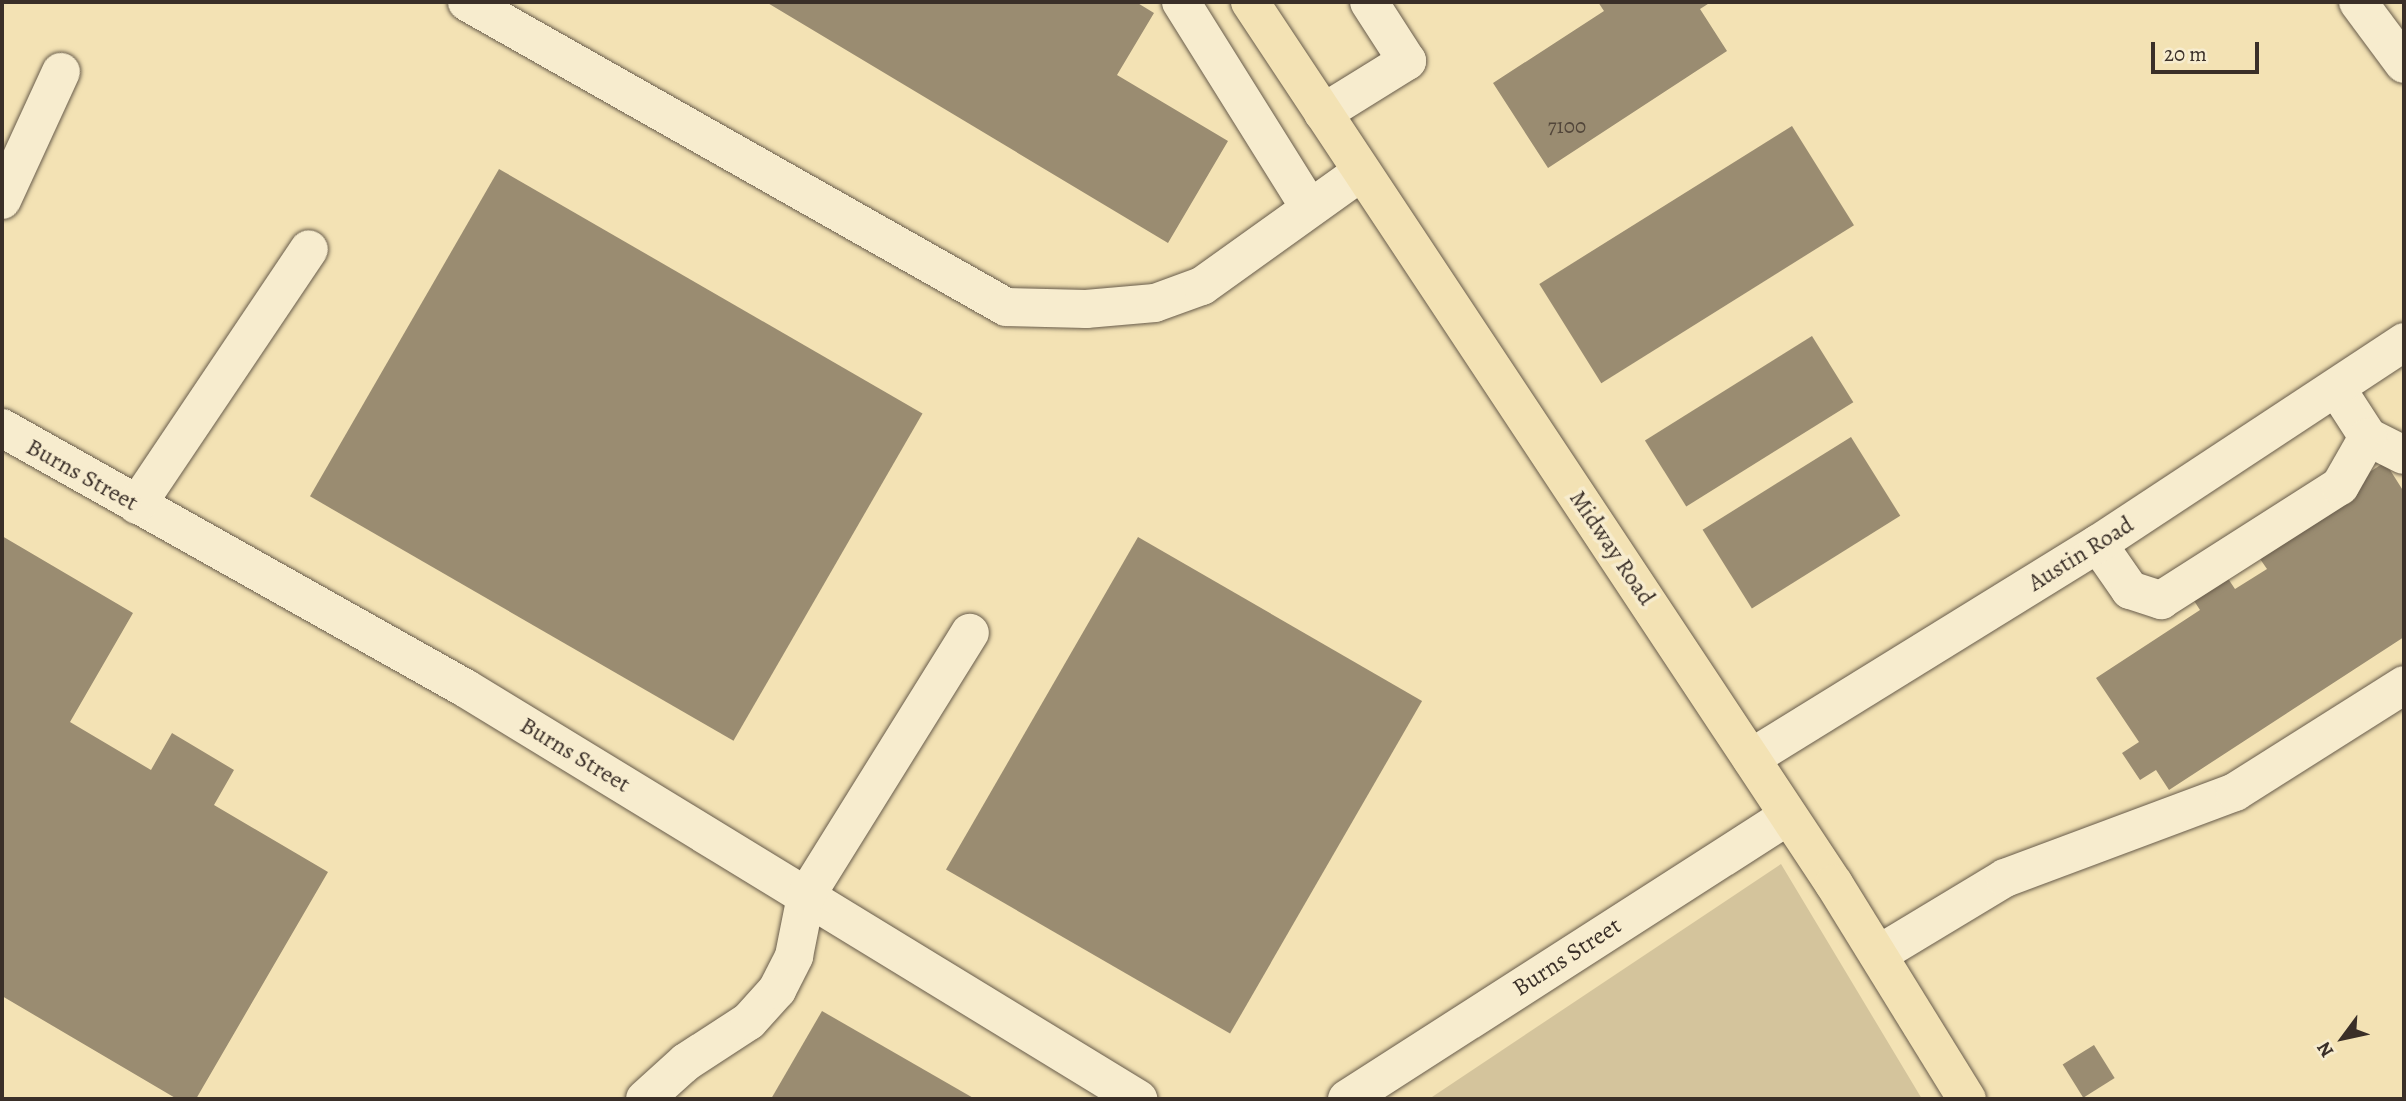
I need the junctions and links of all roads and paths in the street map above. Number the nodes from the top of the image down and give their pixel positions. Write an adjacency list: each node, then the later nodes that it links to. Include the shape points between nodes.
1 (467, 2): 11 (street, via 1006,307 1086,309 1155,303 1202,286)
2 (1250, 2): 8 (main road, Midway Road)
3 (1369, 2): 8 (street, via 1407,61)
4 (2358, 2): 6 (street)
5 (1189, 5): 11 (street)
6 (2404, 64)
7 (61, 72): 10 (street)
8 (1323, 113): 9 (main road, Midway Road)
9 (1361, 172): 11 (street); 22 (main road, Midway Road)
10 (2, 200)
11 (1309, 207)
12 (309, 249): 18 (street)
13 (2404, 342): 14 (street, Austin Road)
14 (2337, 389): 16 (street); 19 (street, Austin Road)
15 (2, 428): 18 (street, Burns Street)
16 (2368, 437): 17 (street); 19 (street, via 2340,486 2161,600 2130,590)
17 (2404, 454)
18 (137, 505): 24 (street, Burns Street, via 465,688)
19 (2098, 544): 22 (street, Austin Road)
20 (970, 633): 24 (street)
21 (2404, 685): 25 (street, via 2235,792 2005,878)
22 (1751, 758): 23 (main road, Midway Road)
23 (1788, 816): 25 (main road, Midway Road); 28 (street, Burns Street)
24 (806, 896): 26 (street, via 794,956 776,990 749,1021 686,1062); 27 (street, Burns Street)
25 (1879, 954): 29 (main road, Midway Road)
26 (645, 1099)
27 (1138, 1099)
28 (1347, 1099)
29 (1967, 1099)

